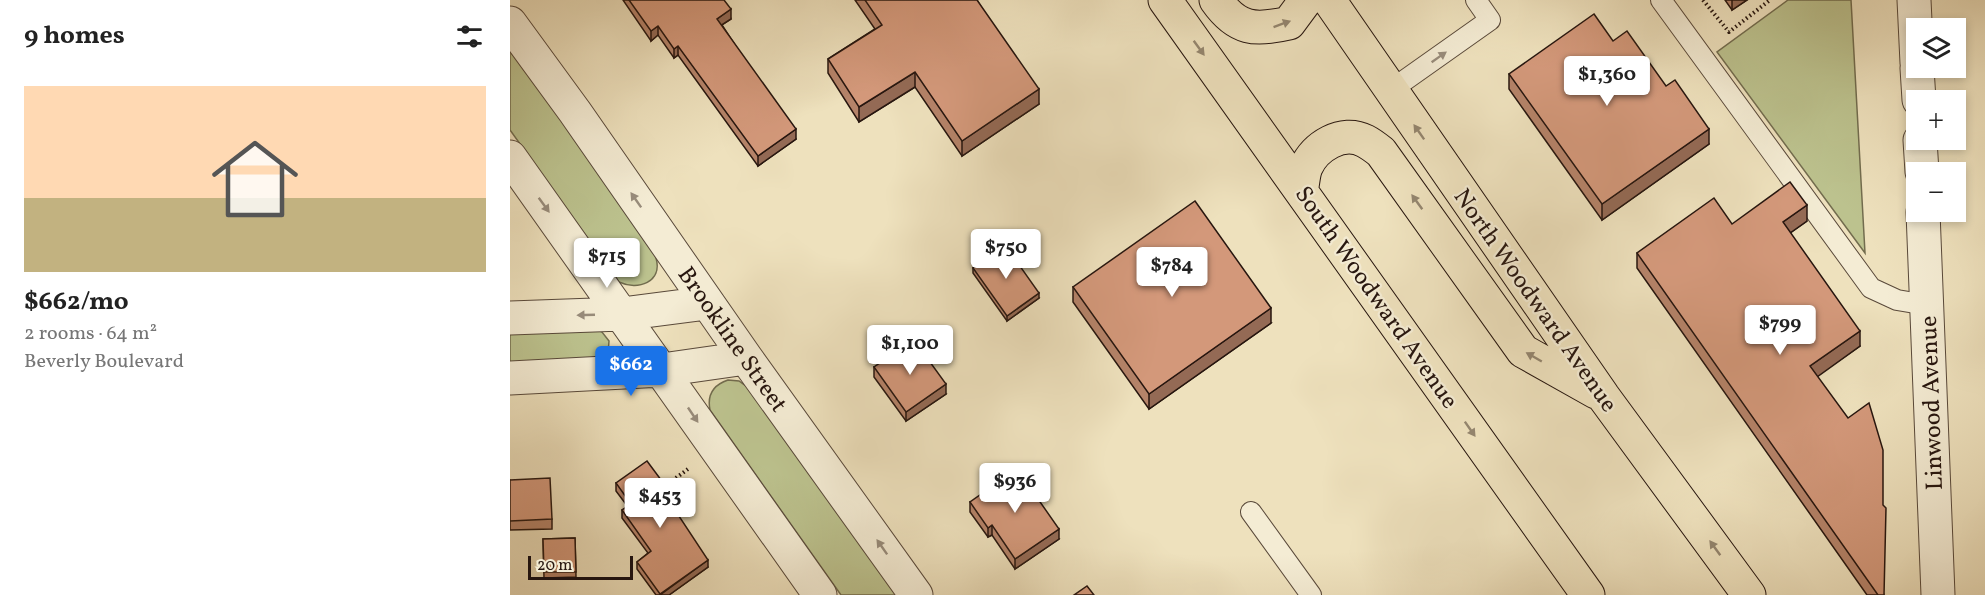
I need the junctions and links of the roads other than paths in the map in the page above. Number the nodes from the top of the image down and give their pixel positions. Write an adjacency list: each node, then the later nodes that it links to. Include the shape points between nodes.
1 (1165, 0): 12 (main road, South Woodward Avenue, one-way to 12)
2 (1216, 0): 3 (main road, one-way to 3, via 1238,22 1254,28 1289,23)
3 (1306, 0)
4 (1329, 0): 10 (main road, North Woodward Avenue)
5 (1476, 0): 10 (lane, one-way to 5, via 1490,20)
6 (1661, 0): 15 (lane, via 1871,288 1897,300)
7 (1914, 0): 8 (street)
8 (1915, 18)
9 (510, 23): 14 (street, Brookline Street, one-way to 9)
10 (1391, 90): 21 (main road, North Woodward Avenue, one-way to 10)
11 (510, 158): 16 (street, one-way to 16)
12 (1302, 191): 21 (main road, one-way to 12, via 1523,351 1381,152 1364,140 1347,137 1330,141 1317,150 1305,168); 26 (main road, South Woodward Avenue, one-way to 26)
13 (1923, 222): 15 (street, Linwood Avenue)
14 (707, 303): 16 (street); 18 (street, Brookline Street)
15 (1927, 305): 28 (street, Linwood Avenue)
16 (622, 314): 17 (street, one-way to 17); 19 (street)
17 (510, 318)
18 (746, 358): 19 (street); 24 (street, Brookline Street, one-way to 18)
19 (662, 370): 20 (street); 23 (street, one-way to 23)
20 (510, 378)
21 (1603, 396): 27 (main road, North Woodward Avenue, one-way to 21)
22 (1251, 512): 25 (lane)
23 (820, 595)
24 (916, 595)
25 (1311, 595)
26 (1588, 595)
27 (1749, 595)
28 (1938, 595)

